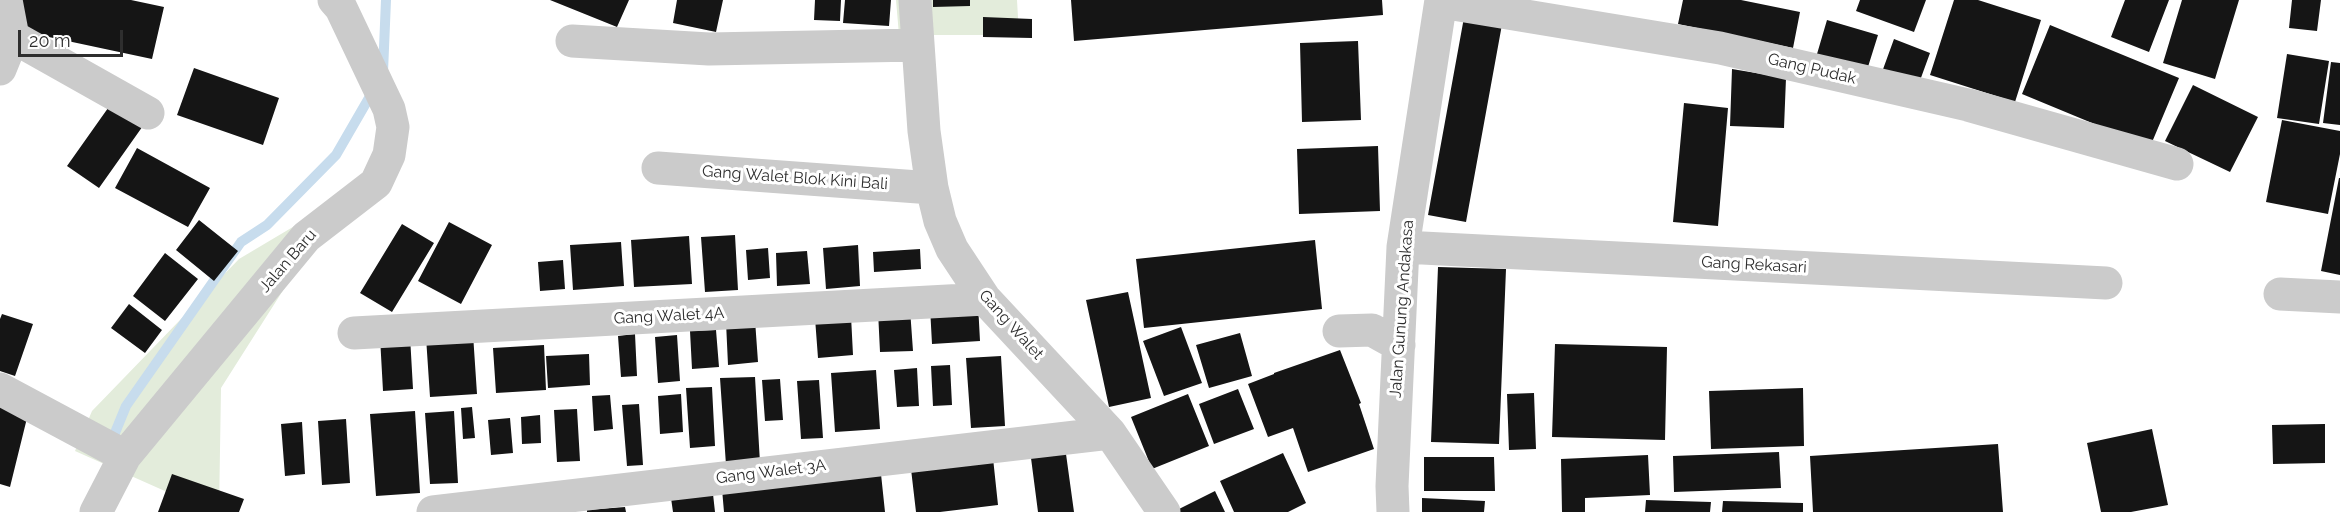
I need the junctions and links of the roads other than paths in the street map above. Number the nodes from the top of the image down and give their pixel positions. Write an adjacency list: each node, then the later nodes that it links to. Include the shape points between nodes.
1 (6, 0): 5 (street)
2 (334, 0): 23 (street, Jalan Baru, via 389,109 393,127 389,155 375,183 306,237)
3 (915, 0): 7 (street, Gang Walet)
4 (1441, 1): 10 (street, Gang Pudak, via 1720,48 1968,105); 13 (street, Jalan Gunung Andakasa)
5 (13, 37): 8 (street); 9 (street)
6 (572, 41): 7 (street, via 709,49)
7 (917, 45): 12 (street, Gang Walet)
8 (0, 69)
9 (148, 114)
10 (2177, 164)
11 (658, 168): 12 (street, Gang Walet Blok Kini Bali)
12 (932, 188): 17 (street, Gang Walet, via 952,249)
13 (1403, 247): 14 (street, Gang Rekasari); 20 (street, Jalan Gunung Andakasa)
14 (2106, 283)
15 (2280, 294): 16 (street)
16 (2340, 297)
17 (985, 299): 19 (street, Gang Walet 4A); 22 (street, Gang Walet)
18 (1339, 331): 20 (street, via 1371,330)
19 (354, 333)
20 (1399, 345): 27 (street, Jalan Gunung Andakasa)
21 (0, 389): 23 (street)
22 (1110, 433): 25 (street, Gang Walet 3A); 26 (street, Gang Walet)
23 (125, 456): 24 (street, Jalan Baru)
24 (96, 512)
25 (433, 512)
26 (1164, 512)
27 (1393, 512)

